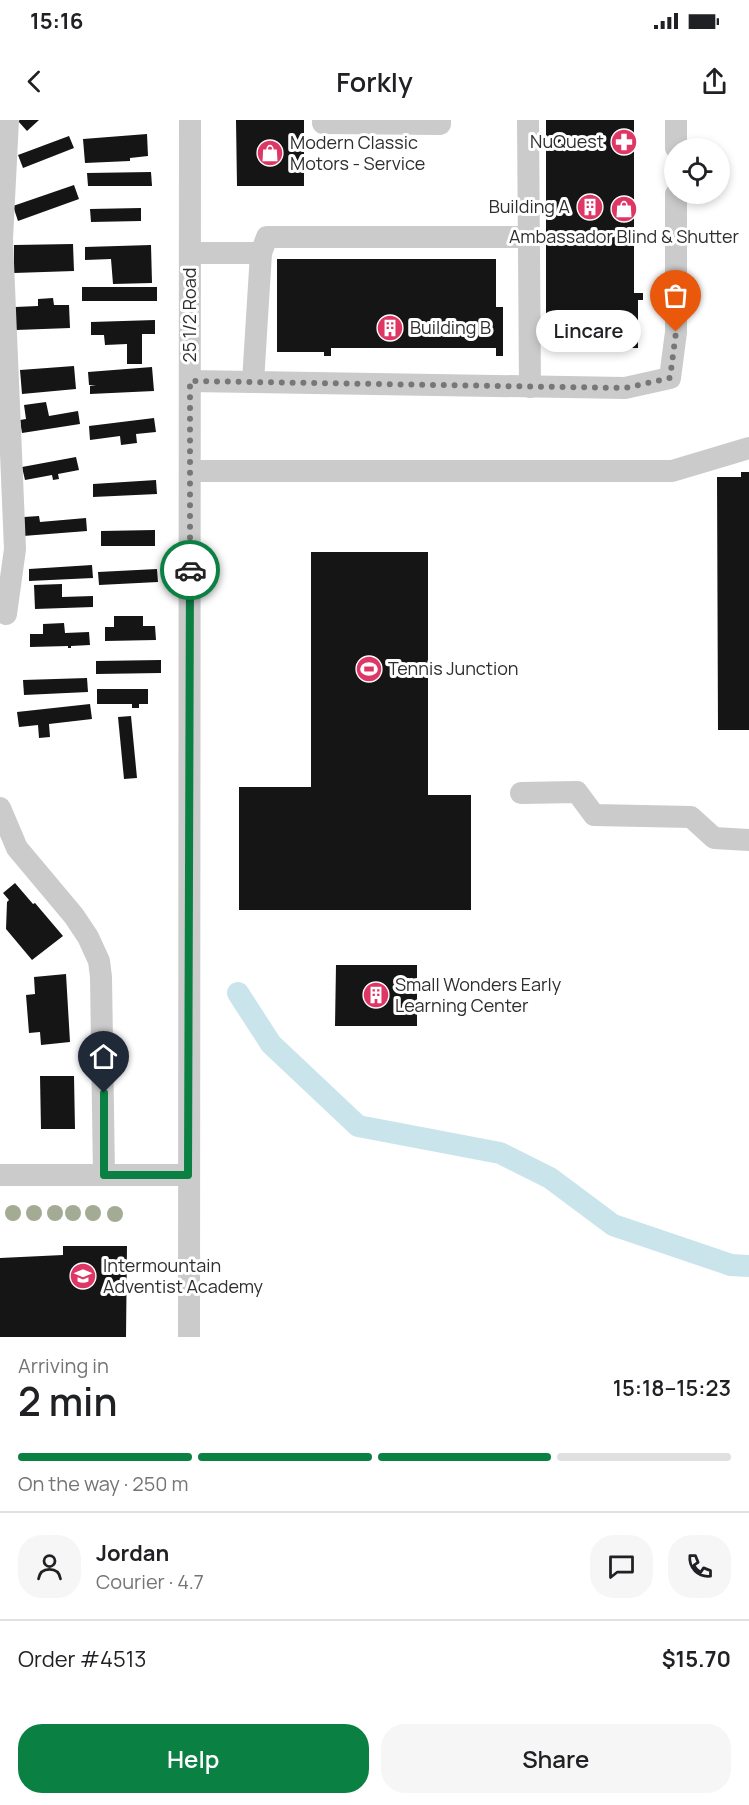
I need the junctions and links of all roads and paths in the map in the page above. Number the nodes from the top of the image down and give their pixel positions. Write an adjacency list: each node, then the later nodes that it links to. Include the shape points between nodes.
1 (8, 120): 17 (street, via 2,239 15,549)
2 (190, 120): 10 (street, 25 1/2 Road)
3 (323, 120): 4 (street, via 440,124)
4 (440, 120)
5 (528, 120): 9 (street)
6 (676, 120): 7 (street)
7 (676, 138)
8 (676, 204): 14 (street, via 676,332 670,378 625,388)
9 (529, 237): 11 (street, via 267,237); 14 (street)
10 (190, 253): 11 (street); 12 (street, 25 1/2 Road)
11 (261, 253): 13 (street)
12 (190, 381): 13 (street); 16 (street, 25 1/2 Road)
13 (253, 382): 14 (street)
14 (530, 387)
15 (749, 448): 16 (street, via 672,471)
16 (190, 471): 23 (street, 25 1/2 Road)
17 (6, 614)
18 (521, 793): 20 (street, via 577,792 594,815 691,817 714,838)
19 (0, 808): 22 (street, via 17,848 74,916 99,961)
20 (749, 840)
21 (0, 1175): 22 (street)
22 (104, 1175): 23 (street)
23 (188, 1175): 24 (street, 25 1/2 Road)
24 (189, 1337)

